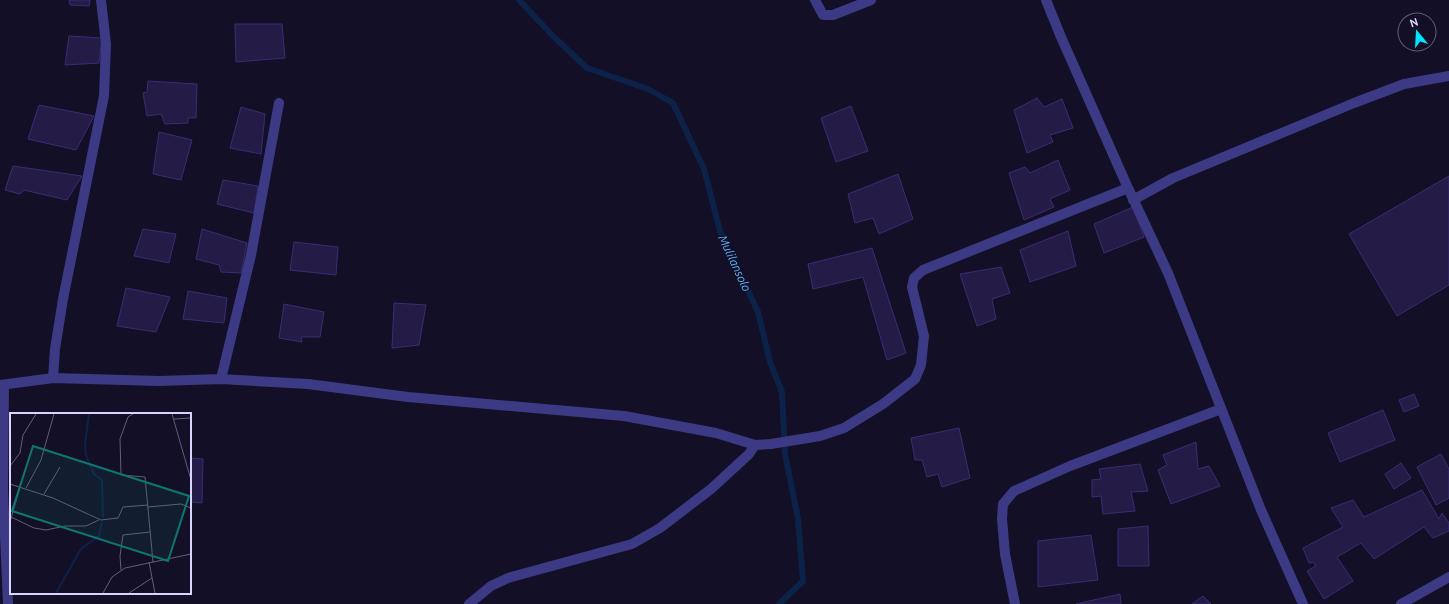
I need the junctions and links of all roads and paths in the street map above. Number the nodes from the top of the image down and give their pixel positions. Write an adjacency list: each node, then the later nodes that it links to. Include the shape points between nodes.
1 (101, 0): 9 (street, via 106,44 104,96 65,292 55,349)
2 (815, 0): 3 (street, via 823,15 833,15)
3 (870, 0)
4 (1046, 0): 7 (street)
5 (1449, 76): 8 (street, via 1404,84 1354,103 1173,178)
6 (279, 103): 10 (street, via 251,255)
7 (1128, 188): 8 (street); 13 (street, via 923,270 914,278 912,287 924,336 921,365 915,379 844,428 820,436)
8 (1133, 200): 12 (street, via 1168,273)
9 (53, 378): 10 (street, via 159,381); 11 (street)
10 (221, 379): 13 (street, via 308,384 408,397 624,416 716,433)
11 (2, 386): 15 (street)
12 (1221, 409): 17 (street, via 1070,466 1014,491 1004,504 1002,519 1005,554); 18 (street, via 1261,510)
13 (755, 445): 16 (street, via 749,454 711,489 660,528 632,544 508,578 491,586)
14 (1449, 577): 19 (street)
15 (5, 602)
16 (469, 604)
17 (1015, 604)
18 (1303, 604)
19 (1401, 604)

